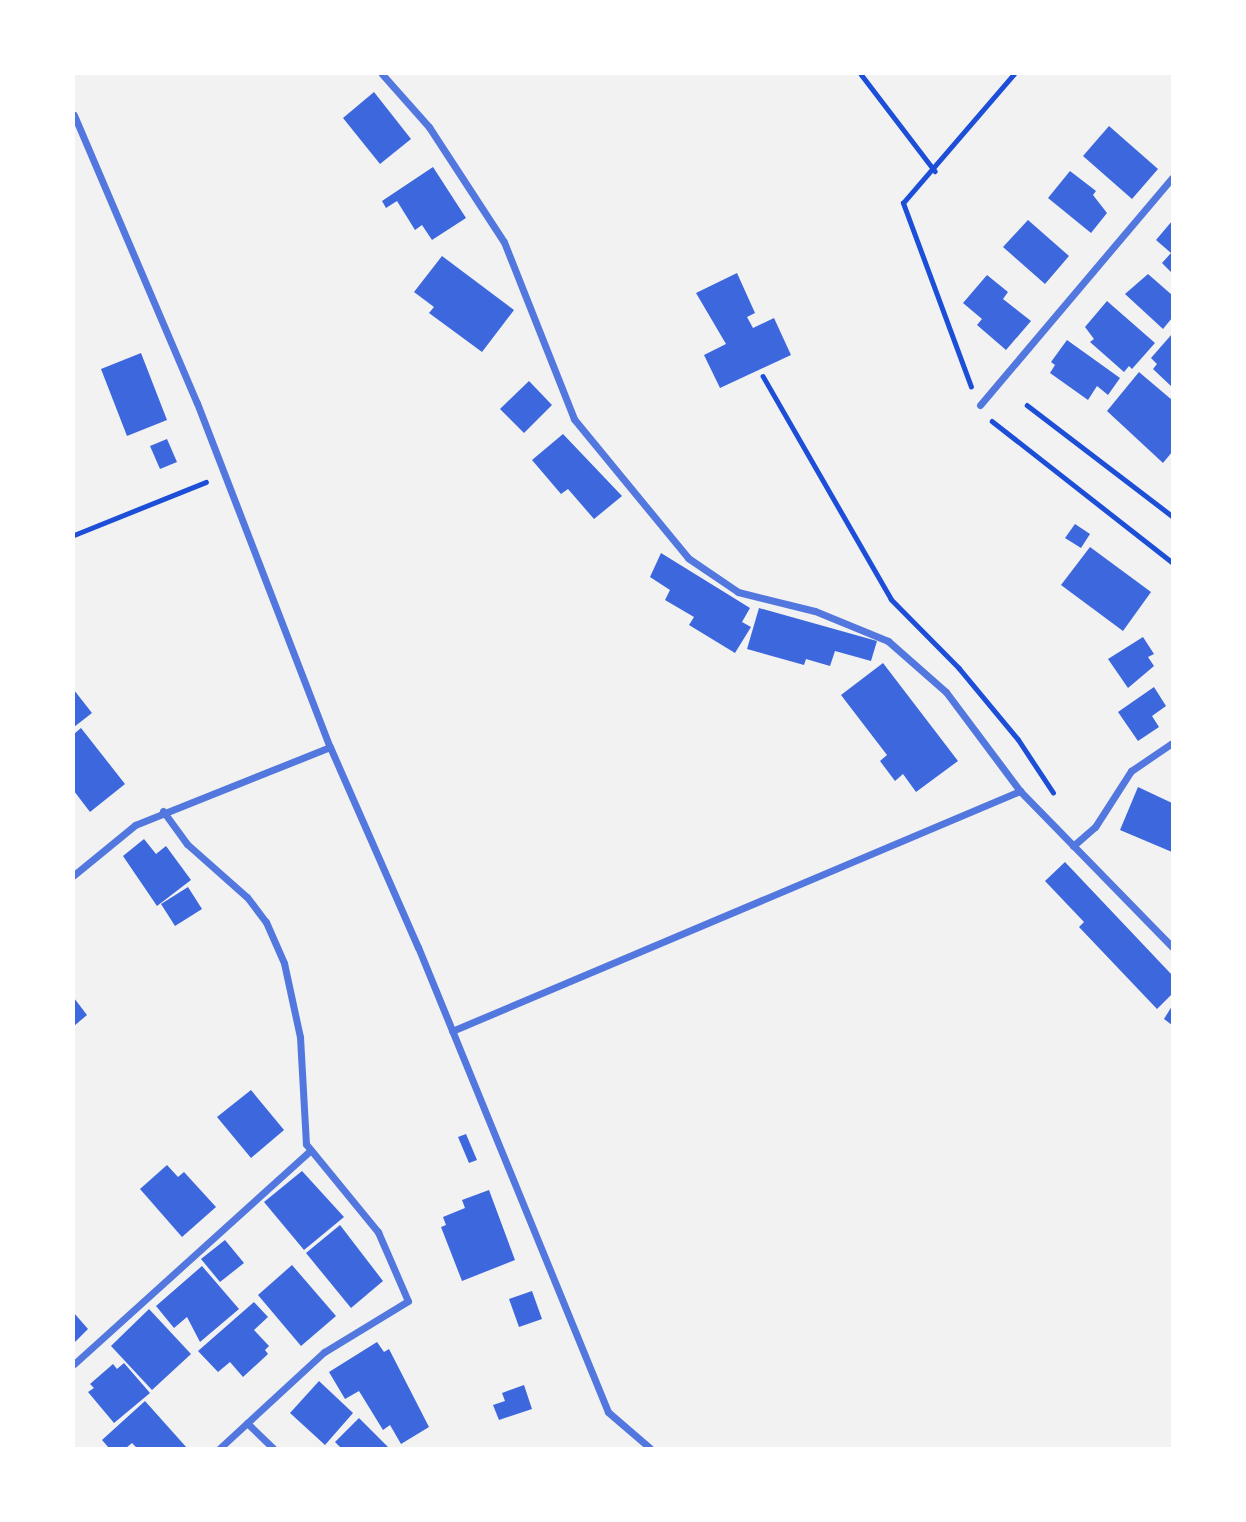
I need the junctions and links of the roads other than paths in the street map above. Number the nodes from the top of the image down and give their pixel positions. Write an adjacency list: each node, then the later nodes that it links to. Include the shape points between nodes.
1 (382, 74): 7 (street, via 429,127 505,242 575,419 688,558 738,592 815,611 888,641 946,692)
2 (74, 115): 6 (street, via 225,474)
3 (1172, 178): 4 (street)
4 (980, 405)
5 (1172, 743): 9 (street, via 1131,771 1095,827)
6 (330, 747): 8 (street); 12 (street)
7 (1020, 792): 9 (street); 12 (street)
8 (163, 811): 10 (street, via 135,825); 13 (street, via 187,844 247,897 266,922 284,963 300,1037 306,1144)
9 (1073, 846): 11 (street)
10 (74, 875)
11 (1172, 947)
12 (452, 1031): 18 (street, via 608,1412)
13 (311, 1150): 14 (street); 15 (street, via 378,1232 408,1301 324,1352)
14 (74, 1364)
15 (247, 1423): 16 (street); 17 (street)
16 (220, 1448)
17 (273, 1448)
18 (650, 1448)

